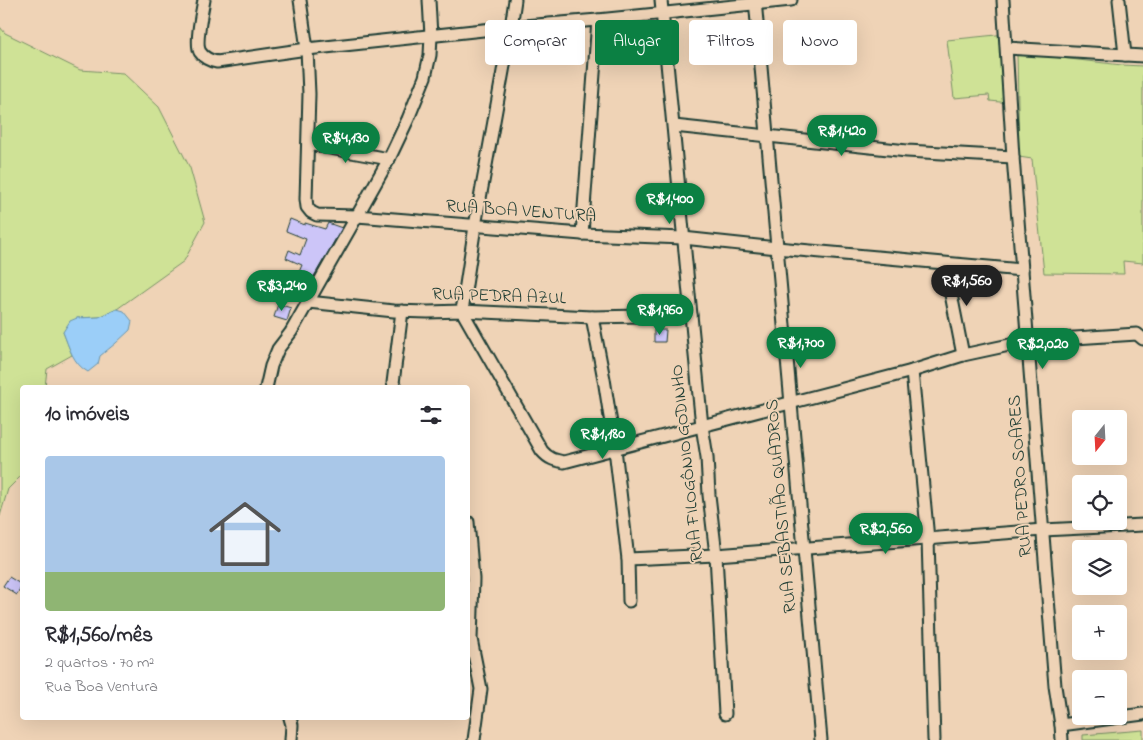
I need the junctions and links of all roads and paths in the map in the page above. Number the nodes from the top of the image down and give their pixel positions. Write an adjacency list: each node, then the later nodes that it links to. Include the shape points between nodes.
1 (204, 0): 16 (street, via 198,42 199,51 210,61)
2 (300, 0): 16 (street)
3 (428, 0): 14 (street)
4 (515, 0): 11 (street)
5 (661, 0): 10 (street, RUA FILOGÔNIO GODINHO)
6 (791, 0): 9 (street)
7 (1004, 0): 15 (street, RUA PEDRO SOARES)
8 (1119, 0): 17 (street)
9 (755, 2): 10 (street); 22 (street, RUA SEBASTIÃO QUADROS)
10 (662, 13): 12 (street); 21 (street, RUA FILOGÔNIO GODINHO)
11 (512, 20)
12 (598, 20)
13 (485, 30): 14 (street)
14 (431, 36): 16 (street); 25 (street, via 425,77)
15 (1007, 48): 17 (street); 24 (street, RUA PEDRO SOARES)
16 (307, 49): 23 (street)
17 (1125, 55): 18 (street)
18 (1143, 56)
19 (595, 60): 28 (street)
20 (504, 65): 27 (street)
21 (674, 126): 22 (street); 29 (street, RUA FILOGÔNIO GODINHO)
22 (767, 136): 24 (street, via 907,151); 30 (street, RUA SEBASTIÃO QUADROS)
23 (308, 144): 25 (street); 26 (street, RUA BOA VENTURA, via 307,207 317,215)
24 (1013, 157): 32 (street, RUA PEDRO SOARES)
25 (389, 158): 26 (street)
26 (357, 216): 27 (street, RUA BOA VENTURA); 33 (street)
27 (475, 226): 28 (street, RUA BOA VENTURA); 35 (street)
28 (582, 234): 29 (street, RUA BOA VENTURA)
29 (683, 238): 30 (street, RUA BOA VENTURA); 36 (street, RUA FILOGÔNIO GODINHO)
30 (777, 248): 31 (street, RUA BOA VENTURA); 44 (street, RUA SEBASTIÃO QUADROS)
31 (945, 264): 32 (street, RUA BOA VENTURA); 40 (street)
32 (1022, 270): 39 (street, RUA PEDRO SOARES)
33 (308, 302): 34 (street, RUA PEDRA AZUL); 42 (street, via 292,332 278,349)
34 (402, 311): 35 (street, RUA PEDRA AZUL); 43 (street)
35 (462, 311): 37 (street, RUA PEDRA AZUL); 46 (street, via 547,457 564,462)
36 (690, 315): 37 (street, RUA PEDRA AZUL); 45 (street, RUA FILOGÔNIO GODINHO)
37 (592, 317): 46 (street)
38 (1143, 339): 39 (street, via 1137,334 1130,334)
39 (1028, 341): 40 (street); 48 (street, RUA PEDRO SOARES)
40 (963, 355): 41 (street)
41 (912, 370): 44 (street); 49 (street)
42 (267, 385)
43 (394, 385)
44 (790, 402): 45 (street); 51 (street, RUA SEBASTIÃO QUADROS)
45 (702, 426): 46 (street); 52 (street, RUA FILOGÔNIO GODINHO)
46 (615, 449): 53 (street)
47 (1143, 525): 48 (street)
48 (1043, 530): 49 (street); 58 (street, RUA PEDRO SOARES)
49 (928, 540): 51 (street); 62 (street)
50 (470, 545): 60 (street, via 473,579 471,639 481,689)
51 (804, 548): 52 (street); 61 (street, RUA SEBASTIÃO QUADROS)
52 (716, 555): 53 (street); 55 (street, RUA FILOGÔNIO GODINHO)
53 (628, 559): 54 (street)
54 (629, 601)
55 (724, 714)
56 (1143, 714): 58 (street)
57 (291, 720): 59 (street)
58 (1061, 725): 63 (street, RUA PEDRO SOARES)
59 (291, 740)
60 (474, 740)
61 (821, 740)
62 (934, 740)
63 (1062, 740)

